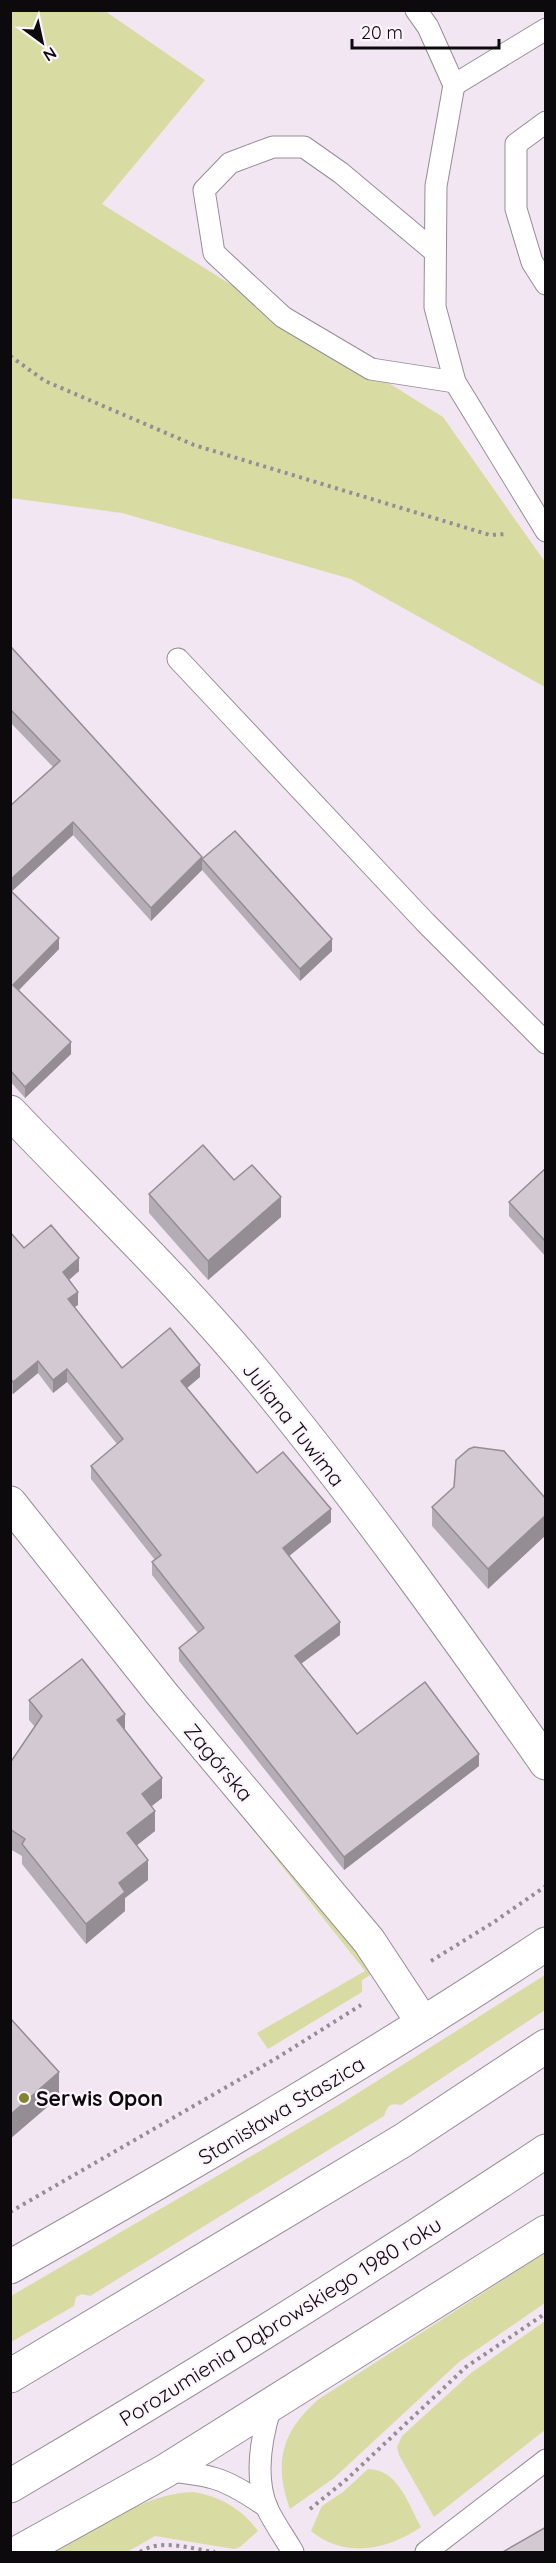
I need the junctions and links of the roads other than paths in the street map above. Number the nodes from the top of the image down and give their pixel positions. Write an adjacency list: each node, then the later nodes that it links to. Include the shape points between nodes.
1 (416, 10): 3 (lane, via 428,27)
2 (546, 29): 3 (lane)
3 (454, 85): 5 (lane, via 436,186)
4 (546, 122): 6 (lane, via 516,144 516,209 532,262)
5 (434, 251): 7 (lane, via 435,308); 7 (lane, via 304,147 273,147 230,163 204,190 214,253 283,317 371,369)
6 (546, 284)
7 (455, 382): 8 (lane)
8 (546, 531)
9 (178, 659): 10 (lane, via 425,922)
10 (546, 1043)
11 (10, 1112): 13 (street, Juliana Tuwima, via 180,1289 262,1381 426,1595)
12 (10, 1503): 15 (street, Zagórska, via 369,1941)
13 (546, 1763)
14 (546, 1944): 15 (street, Stanisława Staszica)
15 (423, 2023): 19 (street, Stanisława Staszica, via 245,2133)
16 (546, 2046): 20 (street, via 402,2141)
17 (546, 2151): 24 (street, Porozumienia Dąbrowskiego 1980 roku, via 208,2369)
18 (546, 2232): 21 (street)
19 (10, 2267)
20 (10, 2376)
21 (271, 2406): 23 (street); 25 (lane, via 262,2434 261,2481)
22 (546, 2460): 28 (lane)
23 (165, 2471): 25 (lane, via 199,2473 222,2480); 26 (street)
24 (10, 2486)
25 (267, 2507): 27 (lane)
26 (19, 2553)
27 (293, 2553)
28 (426, 2553)

